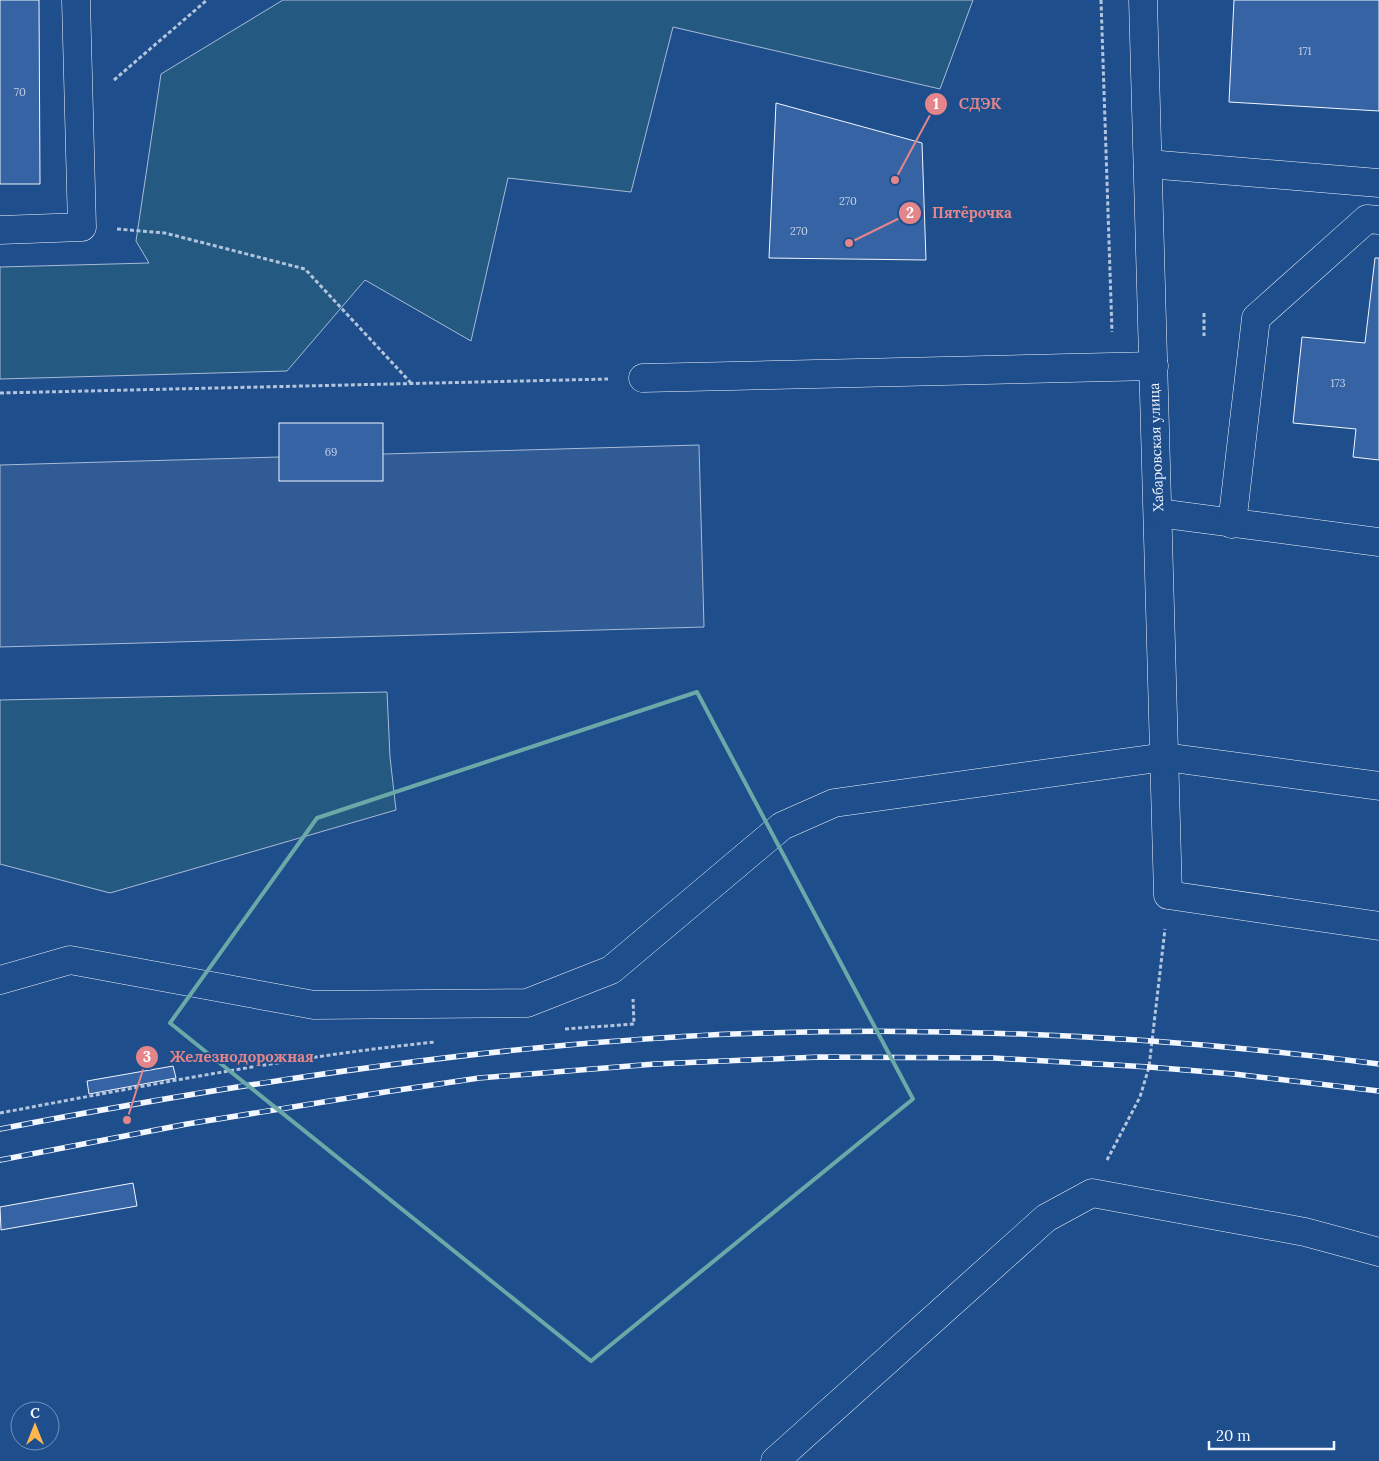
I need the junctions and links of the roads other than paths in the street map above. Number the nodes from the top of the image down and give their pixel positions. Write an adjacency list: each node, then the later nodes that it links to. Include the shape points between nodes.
1 (76, 0): 6 (street, via 82,227)
2 (1143, 0): 3 (street, Хабаровская улица)
3 (1148, 164): 4 (street); 7 (street, Хабаровская улица)
4 (1379, 183)
5 (1379, 220): 10 (street, via 1368,219 1256,318)
6 (0, 230)
7 (1154, 366): 8 (street); 9 (street, Хабаровская улица)
8 (643, 378)
9 (1158, 513): 10 (street); 12 (street, Хабаровская улица)
10 (1232, 524): 11 (street)
11 (1379, 542)
12 (1165, 758): 13 (street); 14 (street, Хабаровская улица, via 1168,895); 15 (street, via 834,803 782,826 612,970 526,1003 314,1005 70,960)
13 (1379, 786)
14 (1379, 926)
15 (0, 980)
16 (1379, 1252): 17 (street, via 1305,1232 1092,1192 1046,1218)
17 (775, 1461)

